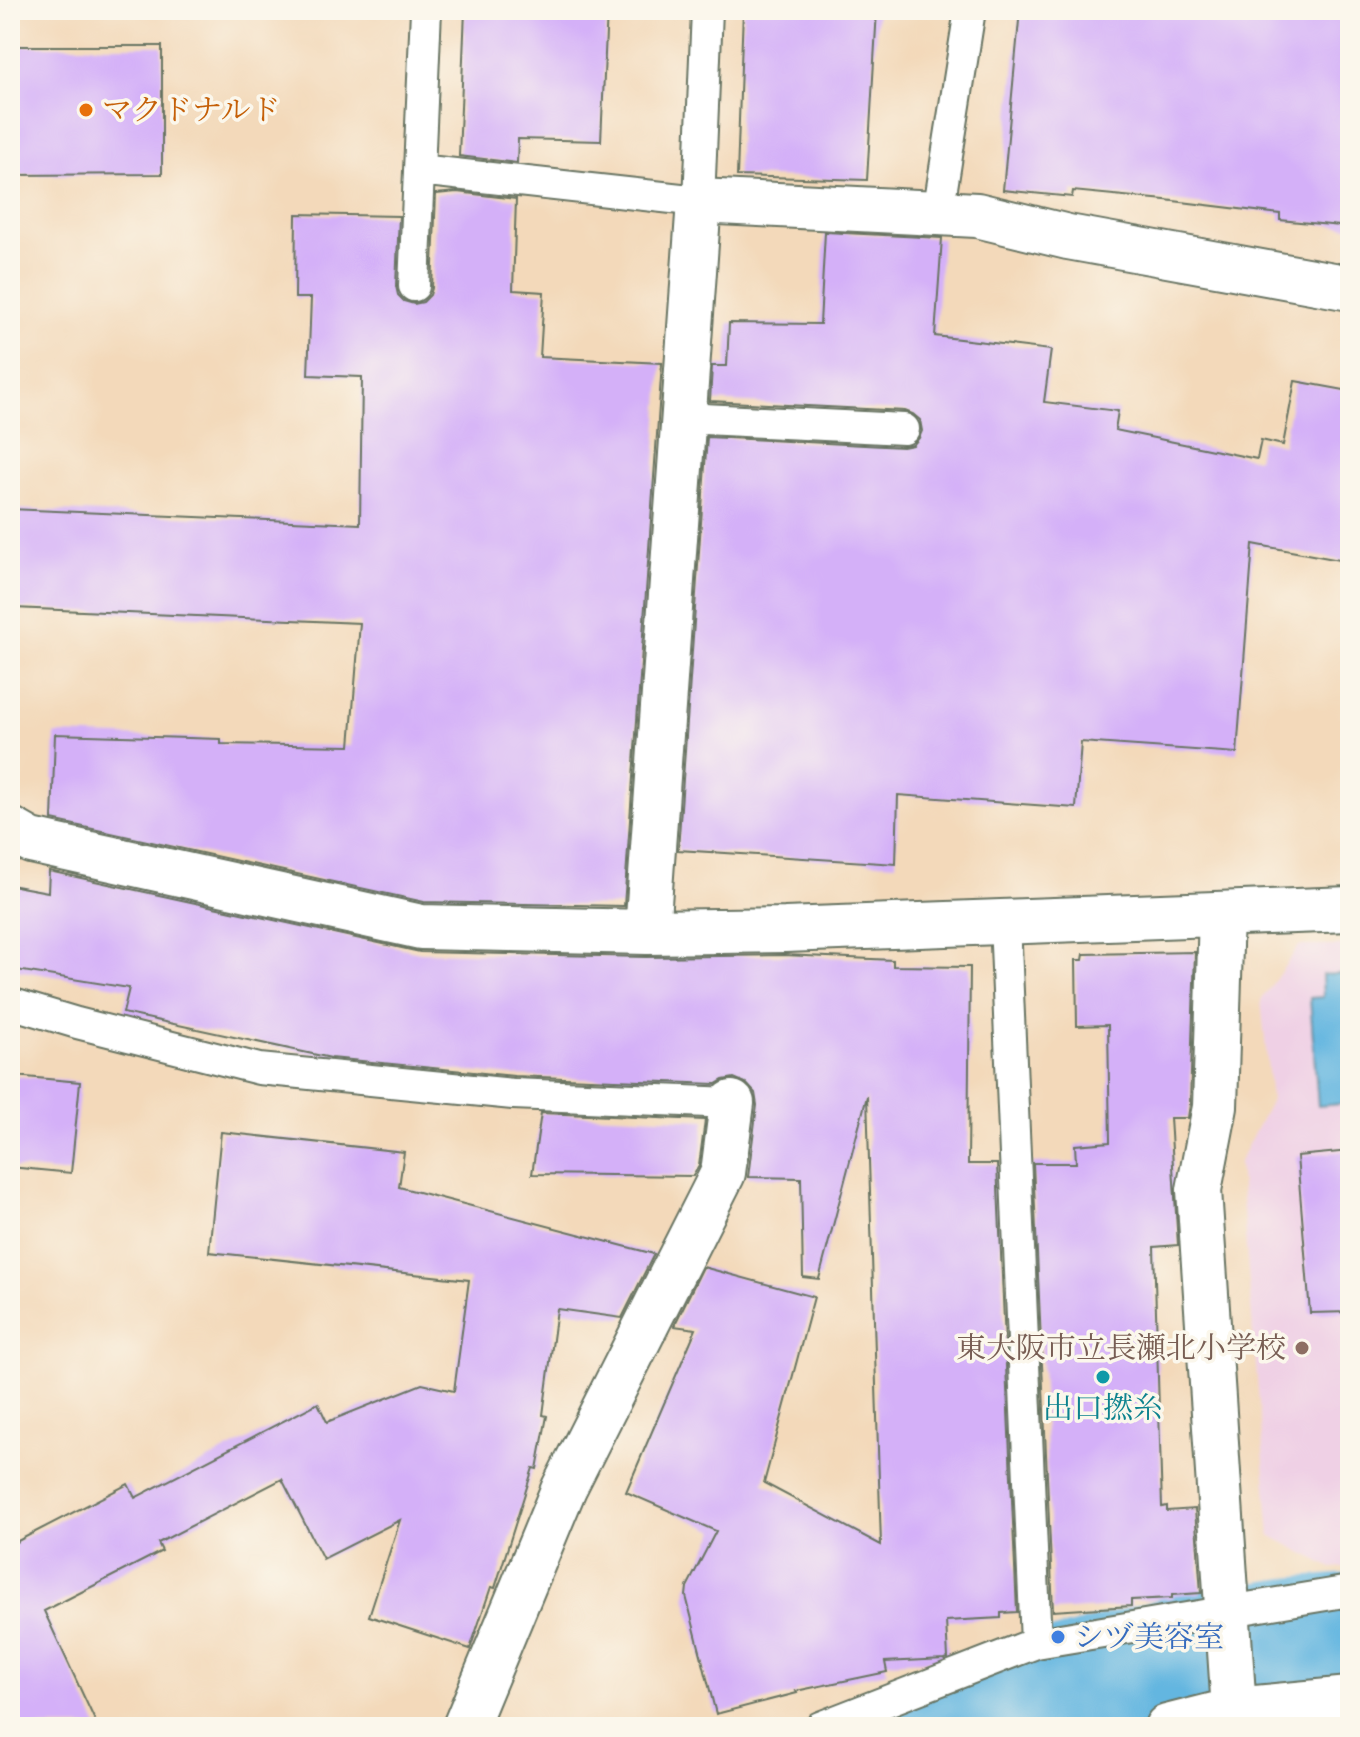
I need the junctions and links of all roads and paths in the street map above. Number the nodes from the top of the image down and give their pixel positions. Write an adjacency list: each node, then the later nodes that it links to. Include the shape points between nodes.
1 (426, 10): 4 (lane)
2 (707, 10): 5 (lane)
3 (970, 10): 6 (lane)
4 (419, 170): 5 (lane); 7 (lane)
5 (699, 201): 6 (street); 9 (street)
6 (938, 213): 8 (street, via 977,215 1068,237)
7 (414, 286)
8 (1350, 288)
9 (684, 418): 10 (lane); 15 (street)
10 (904, 429)
11 (10, 829): 15 (street, via 31,841 421,927)
12 (1350, 909): 13 (street)
13 (1221, 914): 14 (street); 19 (street, via 1215,1107 1199,1190)
14 (1005, 922): 15 (street); 20 (lane)
15 (647, 932)
16 (10, 1003): 17 (lane, via 259,1069 513,1094)
17 (732, 1103): 23 (street, via 723,1173 564,1488)
18 (1350, 1591): 19 (lane)
19 (1228, 1622): 20 (lane); 22 (street)
20 (1036, 1643): 24 (lane)
21 (1350, 1699): 22 (street)
22 (1250, 1708): 25 (street)
23 (465, 1727)
24 (820, 1727)
25 (1167, 1727)

